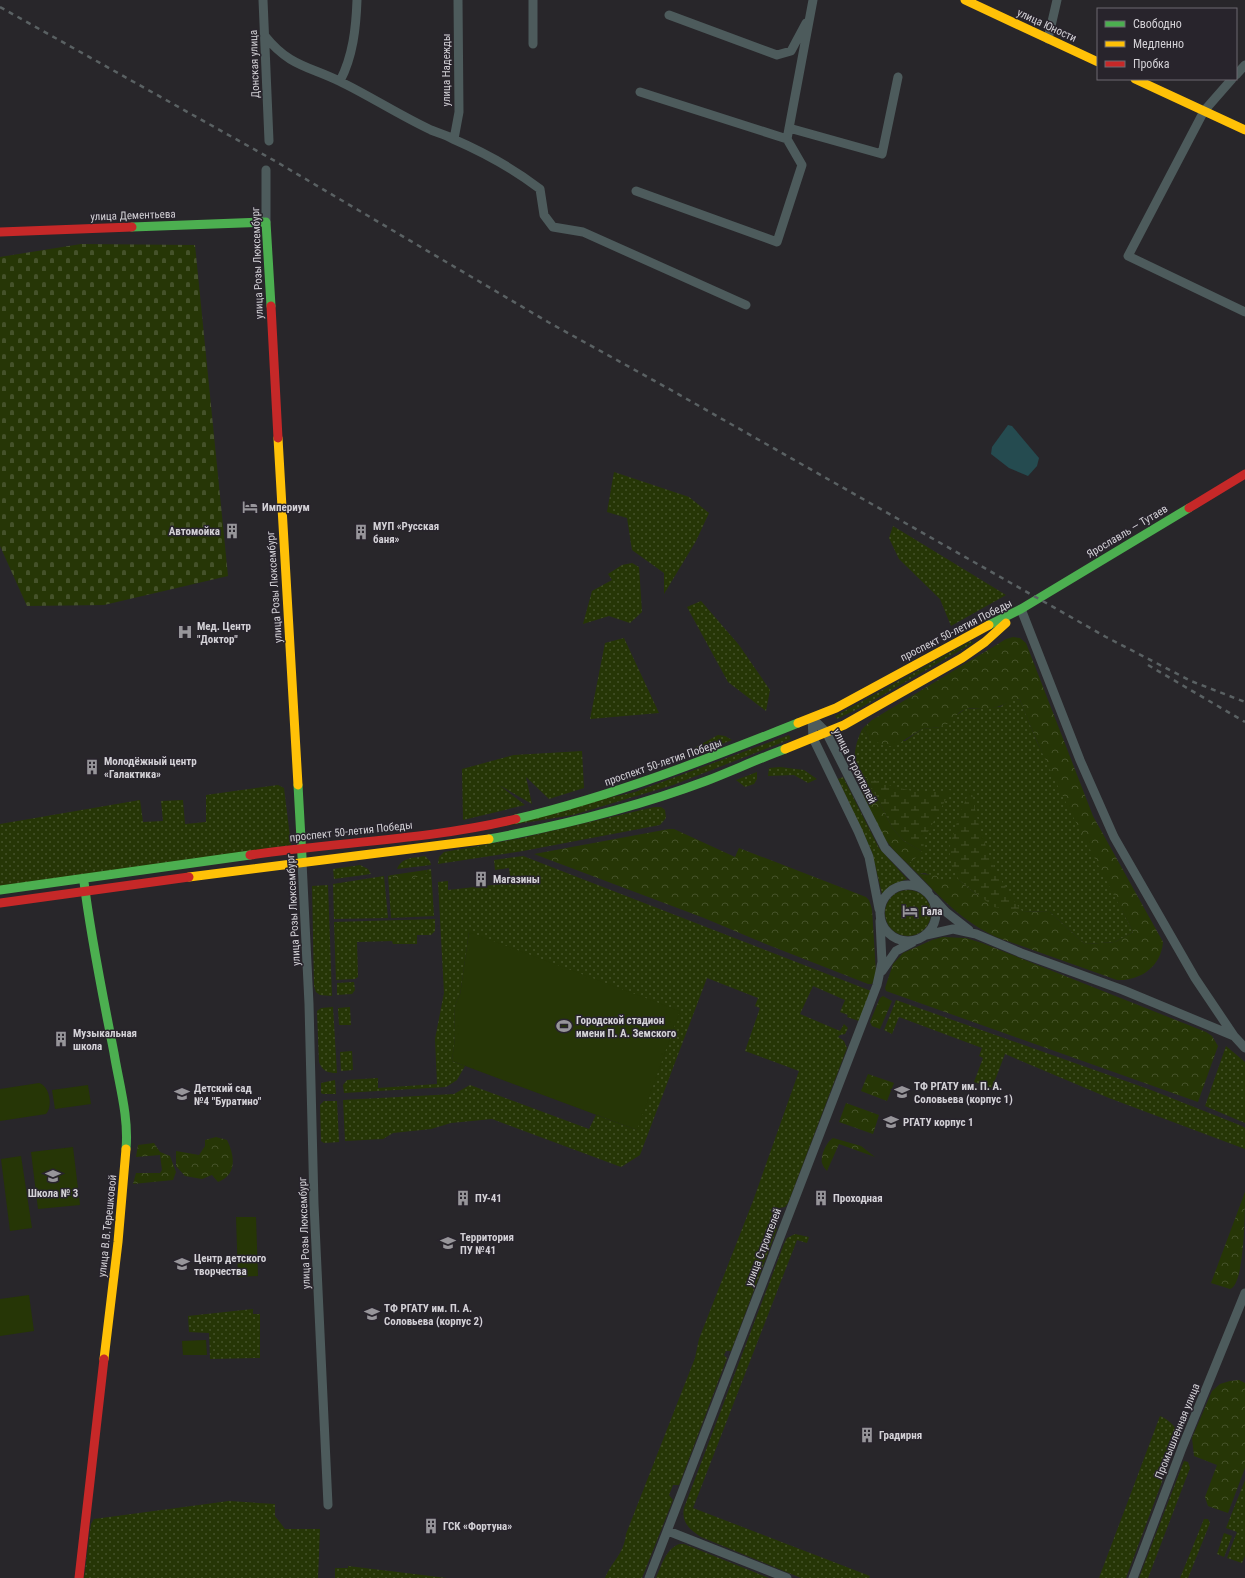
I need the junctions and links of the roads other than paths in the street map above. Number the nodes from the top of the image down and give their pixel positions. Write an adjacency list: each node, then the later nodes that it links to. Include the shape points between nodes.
1 (263, 0): 10 (street, Донская улица)
2 (357, 0): 19 (street, via 356,28 346,69)
3 (458, 0): 24 (street, улица Надежды, via 458,112)
4 (533, 0): 12 (street)
5 (813, 0): 8 (street)
6 (965, 0): 11 (main road, улица Юности)
7 (1056, 0): 11 (street)
8 (811, 13): 9 (street, via 791,51 777,55); 22 (street)
9 (669, 14)
10 (266, 36): 19 (street, via 285,57); 26 (street, Донская улица)
11 (1048, 39): 13 (main road, улица Юности)
12 (533, 44)
13 (1097, 62)
14 (1245, 65): 15 (street)
15 (1237, 74)
16 (898, 77): 22 (street, via 882,154)
17 (1137, 80): 21 (main road)
18 (1231, 80): 21 (street)
19 (340, 81): 24 (street)
20 (640, 92): 25 (street)
21 (1204, 112): 23 (main road); 32 (street, via 1128,256)
22 (789, 128): 25 (street)
23 (1245, 130)
24 (454, 139): 31 (street, via 522,175 540,189 544,215 553,227 583,232)
25 (787, 139): 28 (street, via 802,165 777,242)
26 (269, 141)
27 (266, 170): 29 (street, улица Розы Люксембург)
28 (636, 191)
29 (266, 222): 30 (main road, улица Дементьева); 38 (main road, улица Розы Люксембург)
30 (0, 232)
31 (746, 305)
32 (1245, 312)
33 (1245, 474): 34 (main road, Ярославль — Тутаев)
34 (1021, 609): 35 (main road, проспект 50-летия Победы); 36 (main road, проспект 50-летия Победы, via 985,642 962,658 865,714); 51 (street, via 1080,760 1114,837 1195,978)
35 (812, 718): 36 (street, улица Строителей); 37 (street); 38 (main road, проспект 50-летия Победы, via 669,773 571,806 518,820 484,827)
36 (826, 732): 37 (main road, проспект 50-летия Победы); 43 (street, улица Строителей, via 871,825 885,848)
37 (813, 738): 39 (main road, проспект 50-летия Победы, via 656,798 521,833 444,846); 45 (street, via 864,844 874,878)
38 (302, 848): 39 (main road, улица Розы Люксембург); 40 (main road, проспект 50-летия Победы)
39 (302, 862): 42 (main road, проспект 50-летия Победы); 54 (street, улица Розы Люксембург)
40 (83, 878): 41 (main road, проспект 50-летия Победы); 42 (main road, улица В.В.Терешковой)
41 (0, 890)
42 (85, 892): 44 (main road, проспект 50-летия Победы); 56 (main road, улица В.В.Терешковой, via 123,1103 127,1139 118,1242)
43 (930, 895): 45 (street, via 921,887 911,884 900,885 890,890 883,898); 47 (street, улица Строителей, via 955,919); 48 (street, via 936,905 936,916 933,926)
44 (0, 903)
45 (879, 909): 46 (street)
46 (880, 921): 49 (street, via 885,931 894,938); 50 (street, улица Строителей)
47 (976, 934): 48 (street, via 953,929); 51 (street)
48 (926, 935): 49 (street)
49 (915, 940): 50 (street, via 891,956)
50 (881, 974): 55 (street, улица Строителей)
51 (1234, 1036): 52 (street)
52 (1245, 1048)
53 (1245, 1293): 59 (street, Промышленная улица)
54 (328, 1505)
55 (668, 1531): 57 (street, улица Строителей); 58 (street)
56 (79, 1578)
57 (649, 1578)
58 (787, 1578)
59 (1133, 1578)

